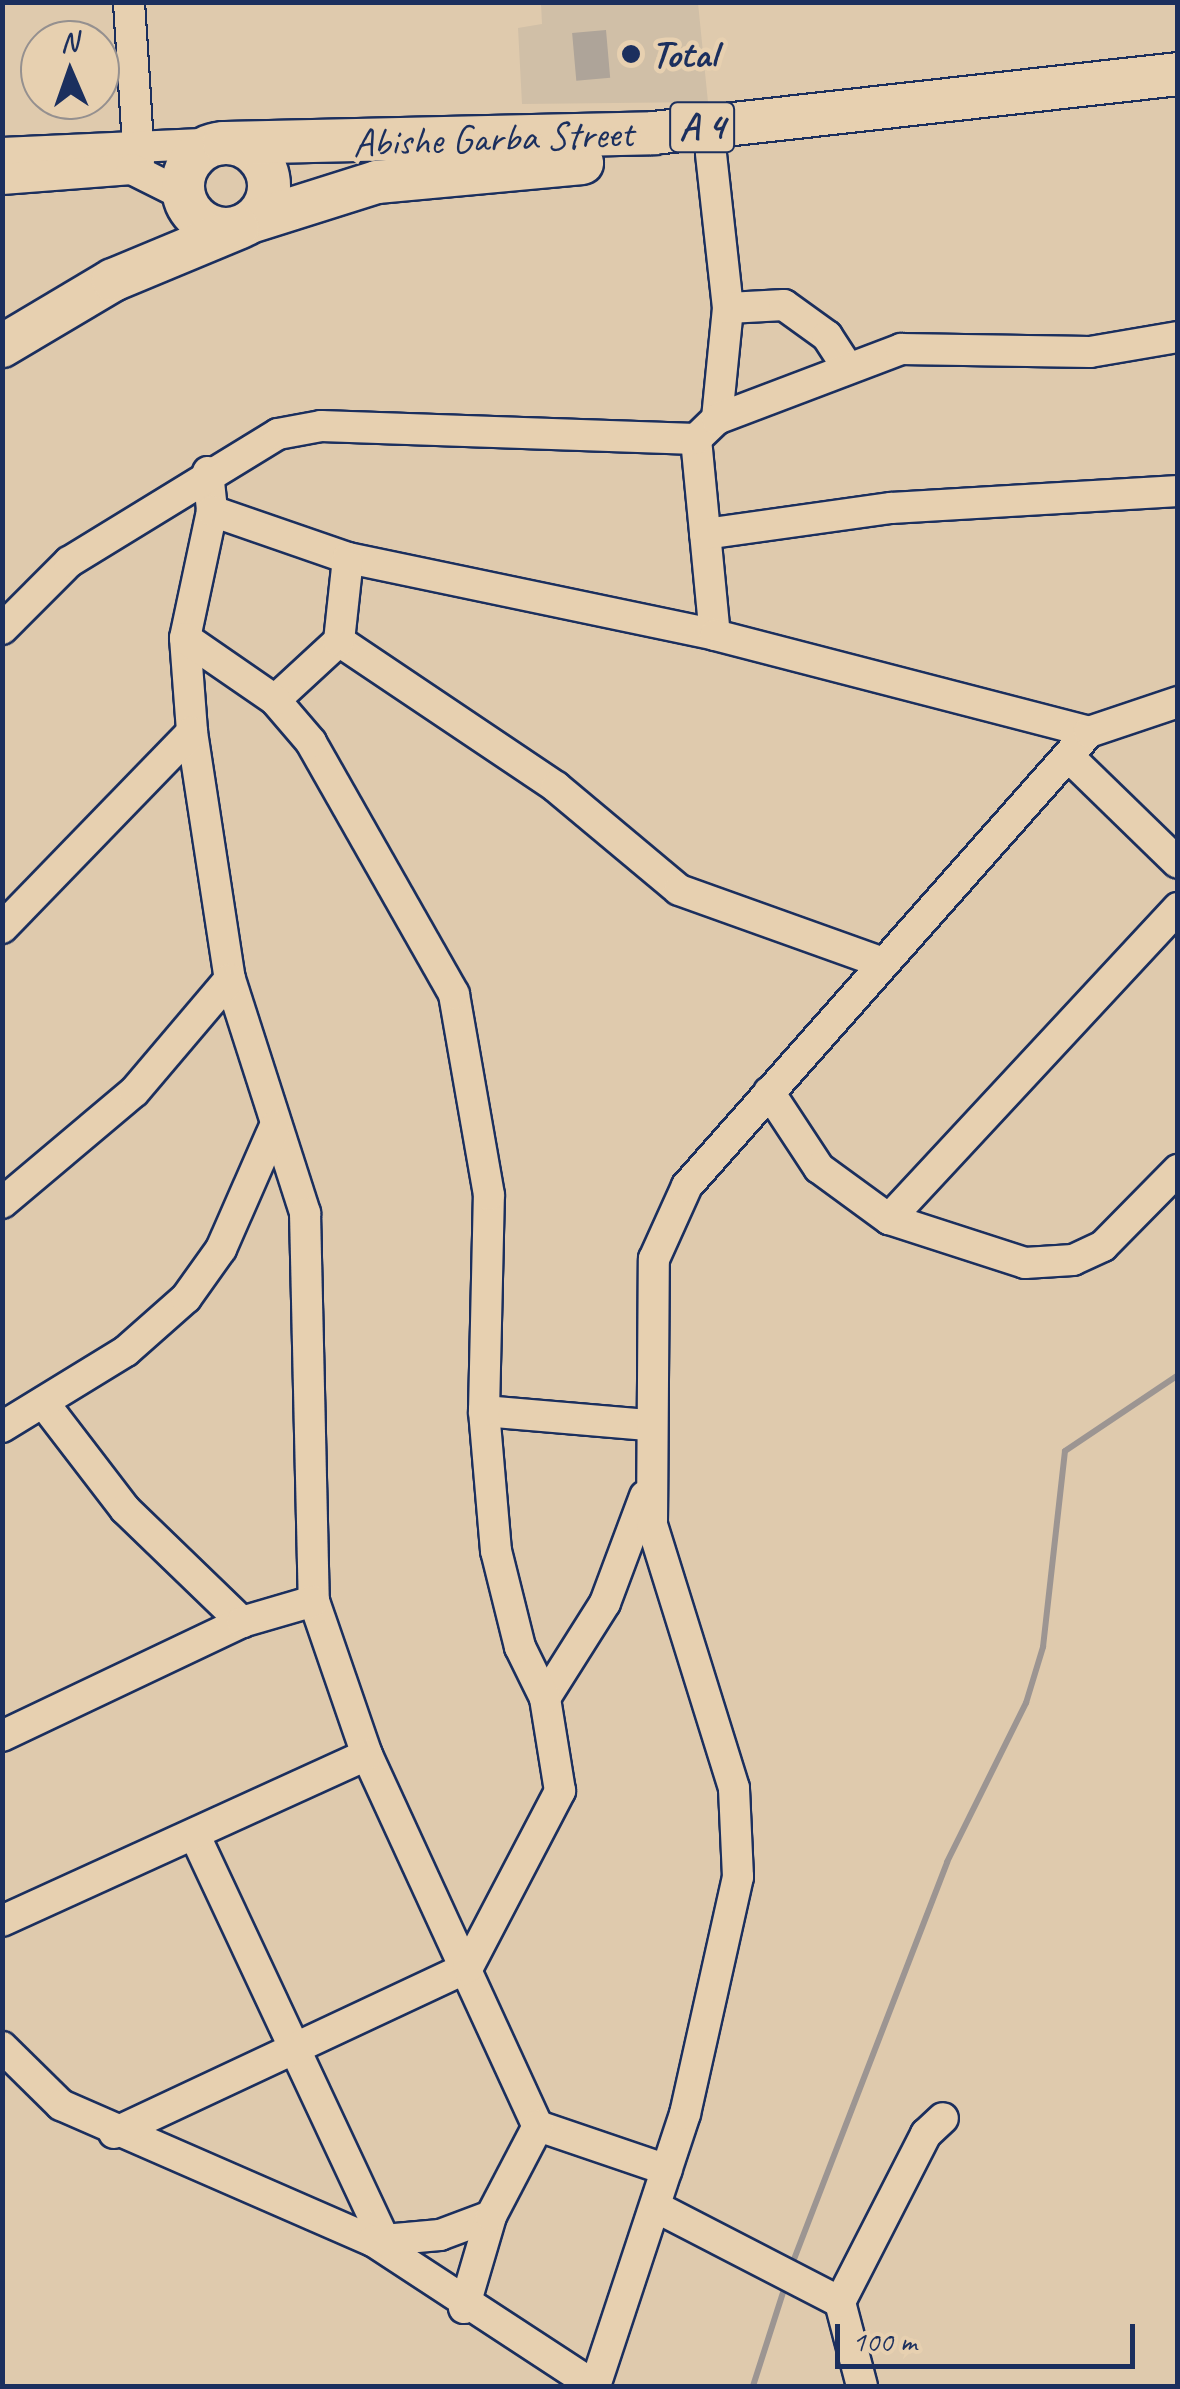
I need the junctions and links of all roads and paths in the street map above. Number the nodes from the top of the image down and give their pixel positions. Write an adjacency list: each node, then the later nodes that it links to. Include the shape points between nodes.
1 (129, 2): 9 (street)
2 (1178, 74): 5 (highway, Abishe Garba Street / A 4)
3 (1178, 100): 8 (highway, Abishe Garba Street / A 4)
4 (224, 143): 6 (highway, Abishe Garba Street / A 4); 9 (street); 11 (highway, via 192,159); 12 (highway, via 248,149 265,167 269,191)
5 (654, 145): 6 (highway, Abishe Garba Street / A 4); 8 (highway, Abishe Garba Street / A 4)
6 (537, 152): 12 (highway, Abishe Garba Street / A 4, via 377,182)
7 (2, 153): 9 (street)
8 (711, 154): 13 (street)
9 (139, 158): 10 (street); 11 (street)
10 (2, 178)
11 (182, 194): 12 (highway, via 203,224); 14 (highway, via 154,232)
12 (245, 225): 16 (highway, A 4, via 128,273)
13 (728, 308): 17 (street, via 784,306 827,336); 18 (street)
14 (2, 320)
15 (1178, 337): 17 (street, via 1090,352 901,349)
16 (2, 346)
17 (847, 367): 18 (street)
18 (706, 429): 19 (street, via 321,426 278,434); 22 (street)
19 (208, 472): 21 (street); 24 (street, via 69,562)
20 (1178, 491): 22 (street, via 891,508)
21 (212, 512): 23 (street); 26 (street)
22 (705, 534): 25 (street)
23 (348, 558): 25 (street); 27 (street)
24 (2, 629)
25 (715, 635): 31 (street)
26 (185, 638): 28 (street); 30 (street)
27 (339, 640): 28 (street); 36 (street, via 556,787 679,890)
28 (275, 700): 44 (street, via 334,776 454,994 489,1195)
29 (1178, 702): 31 (street)
30 (192, 732): 35 (street); 37 (street)
31 (1089, 732): 32 (street)
32 (1068, 756): 33 (street); 36 (street)
33 (1178, 862)
34 (1178, 908): 42 (street)
35 (2, 928)
36 (883, 963): 38 (street)
37 (230, 979): 39 (street); 41 (street, via 134,1092)
38 (769, 1092): 42 (street, via 818,1168); 45 (street, via 687,1186 666,1225 649,1291)
39 (275, 1126): 43 (street, via 202,1278 155,1330); 48 (street, via 305,1212)
40 (1178, 1170): 42 (street, via 1103,1246 1054,1264 996,1258)
41 (2, 1204)
42 (888, 1219)
43 (46, 1406): 46 (street); 49 (street, via 125,1508)
44 (484, 1410): 45 (street); 50 (street, via 496,1551 520,1647)
45 (647, 1425): 47 (street)
46 (2, 1428)
47 (648, 1488): 50 (street, via 605,1602); 61 (street, via 661,1577 717,1729 740,1824 722,1980)
48 (314, 1601): 49 (street); 52 (street)
49 (242, 1622): 51 (street)
50 (545, 1698): 55 (street, via 560,1792)
51 (2, 1736)
52 (366, 1755): 53 (street); 55 (street)
53 (196, 1838): 54 (street); 57 (street)
54 (2, 1922)
55 (468, 1967): 57 (street); 59 (street)
56 (2, 2047): 60 (street, via 41,2091)
57 (294, 2056): 60 (street); 64 (street)
58 (943, 2118): 65 (street, via 926,2134)
59 (538, 2126): 61 (street); 63 (street)
60 (114, 2132): 64 (street)
61 (667, 2170): 62 (street)
62 (656, 2207): 65 (street); 67 (street)
63 (491, 2216): 64 (street, via 440,2235); 66 (street)
64 (379, 2240): 66 (street)
65 (840, 2302): 68 (street)
66 (464, 2308): 67 (street)
67 (595, 2386)
68 (862, 2386)

